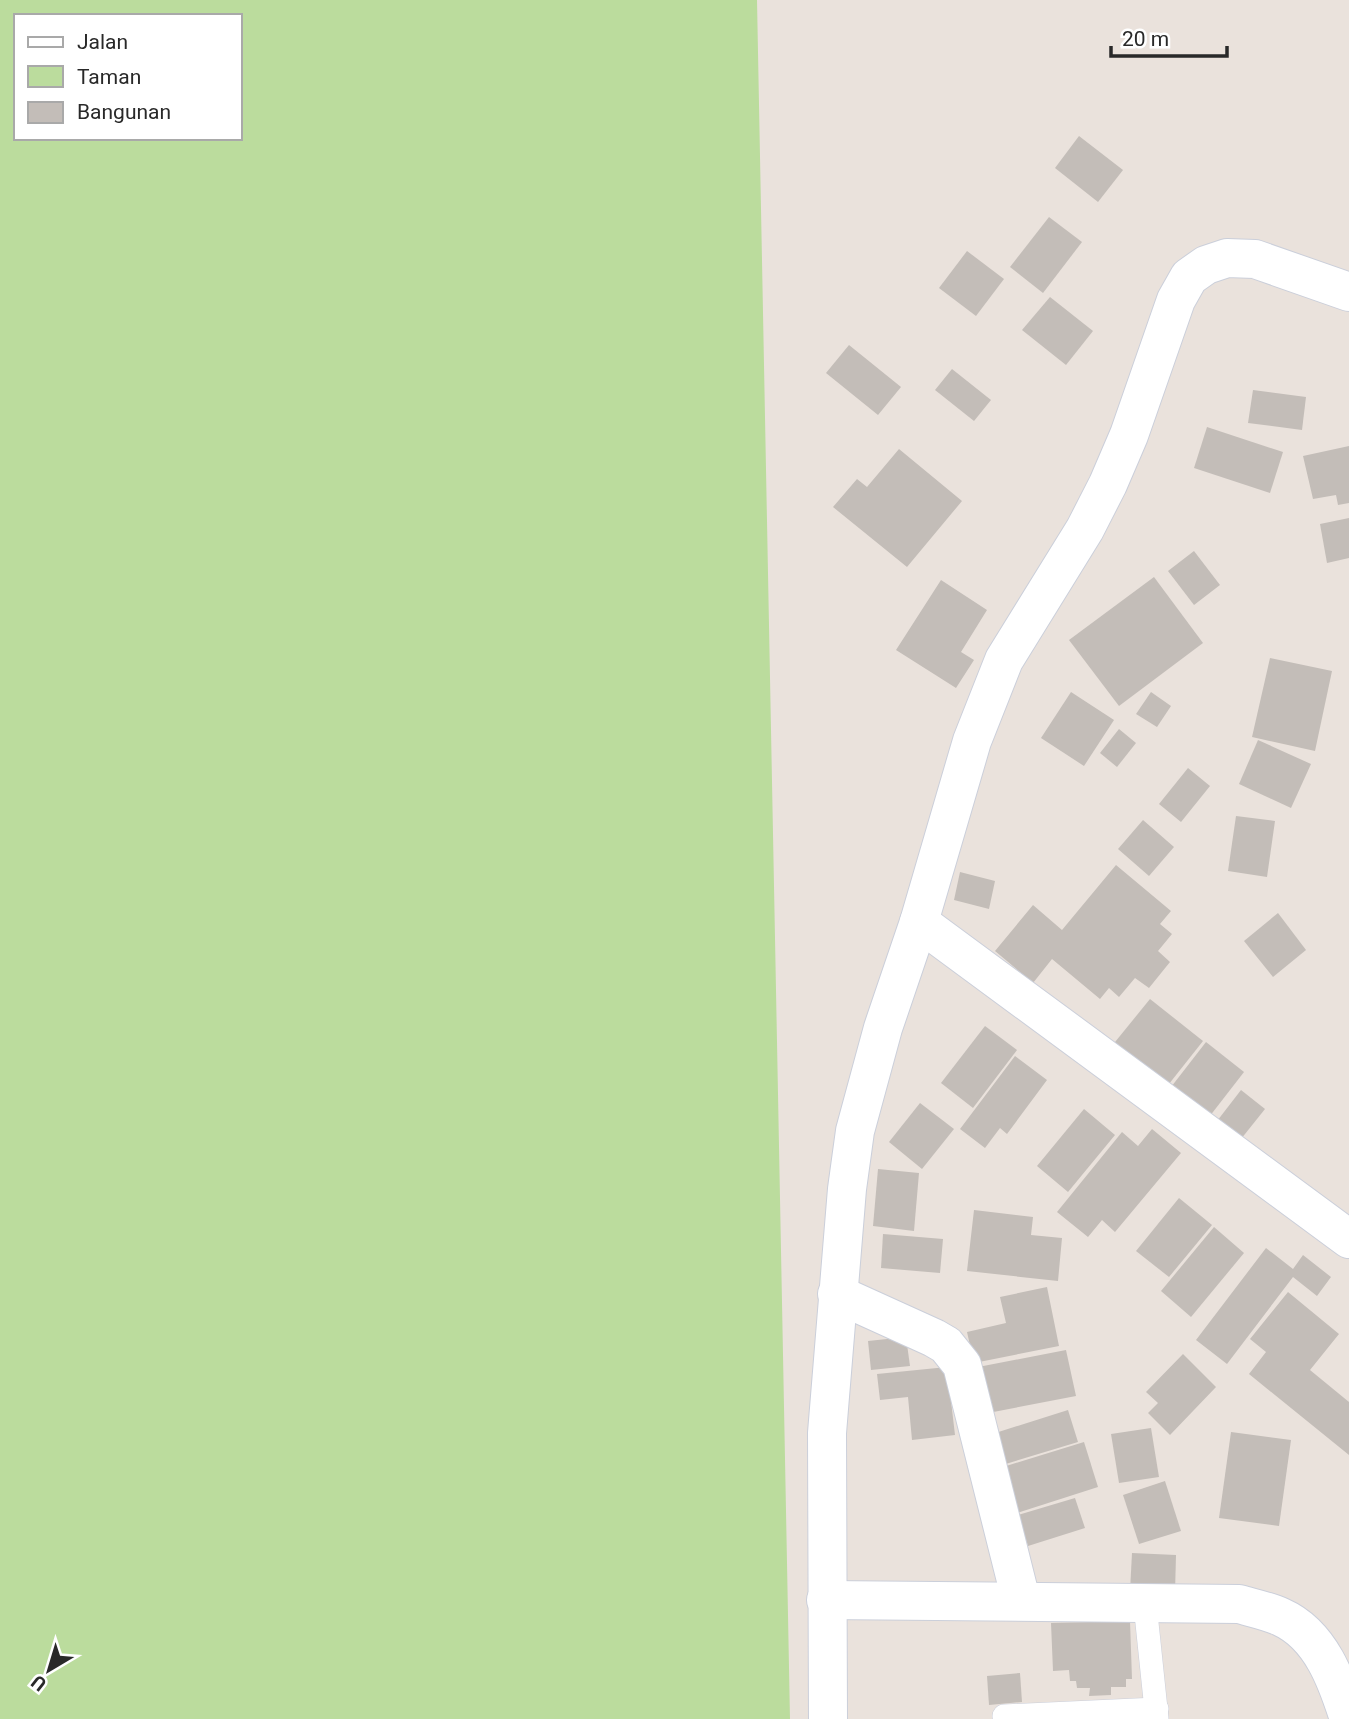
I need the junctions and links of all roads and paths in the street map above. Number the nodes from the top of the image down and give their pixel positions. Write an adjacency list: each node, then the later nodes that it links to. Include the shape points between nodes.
1 (1349, 292): 2 (street, via 1255,259 1227,258 1189,277 1176,300 1108,484 1004,660 957,784)
2 (919, 922): 3 (street); 4 (street, via 855,1131)
3 (1349, 1239)
4 (837, 1294): 5 (street, via 827,1433); 6 (street, via 934,1338 962,1365)
5 (826, 1600): 6 (street); 10 (street)
6 (1021, 1601): 7 (street)
7 (1145, 1604): 8 (lane); 11 (street, via 1239,1604 1283,1618 1310,1638 1326,1662)
8 (1157, 1714): 9 (lane)
9 (1004, 1716)
10 (828, 1719)
11 (1349, 1719)

